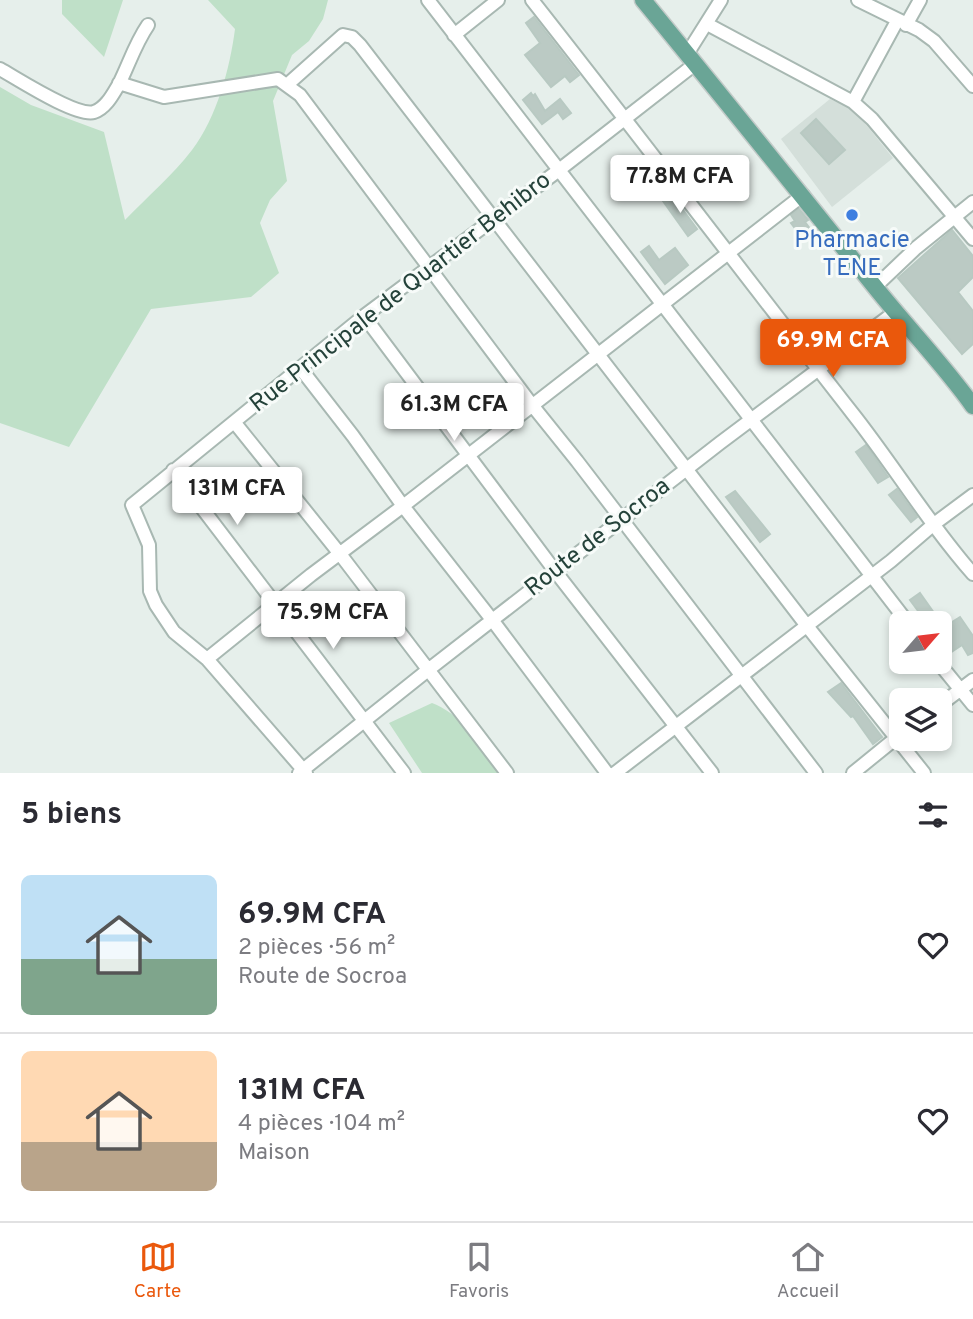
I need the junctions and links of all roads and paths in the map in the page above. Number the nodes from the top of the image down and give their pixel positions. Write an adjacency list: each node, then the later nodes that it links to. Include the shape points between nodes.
1 (428, 0): 11 (street)
2 (498, 0): 11 (street)
3 (532, 0): 18 (street)
4 (643, 0): 12 (main road)
5 (720, 0): 9 (street, Rue Principale de Quartier Behibro)
6 (858, 0): 8 (street)
7 (920, 0): 8 (street)
8 (902, 23): 16 (street, via 934,41); 17 (street)
9 (707, 24): 12 (street, Rue Principale de Quartier Behibro); 17 (street)
10 (148, 25): 14 (street)
11 (454, 35): 19 (street)
12 (691, 59): 18 (street, Rue Principale de Quartier Behibro); 20 (main road)
13 (0, 69): 14 (street, via 83,112 101,108)
14 (119, 83): 15 (street, via 164,97 269,78)
15 (288, 84): 23 (street, via 334,41 343,35 352,37); 26 (street)
16 (973, 86)
17 (853, 102): 22 (street)
18 (625, 119): 19 (street, Rue Principale de Quartier Behibro); 25 (street)
19 (559, 170): 23 (street, Rue Principale de Quartier Behibro); 28 (street)
20 (803, 195): 25 (street); 27 (main road)
21 (973, 202): 22 (street)
22 (954, 217): 24 (street); 27 (street)
23 (495, 218): 26 (street, Rue Principale de Quartier Behibro); 31 (street)
24 (973, 239)
25 (729, 252): 28 (street); 33 (street)
26 (429, 265): 30 (street, Rue Principale de Quartier Behibro); 34 (street)
27 (875, 287): 29 (main road)
28 (663, 303): 31 (street); 36 (street)
29 (895, 312): 33 (street, Route de Socroa); 35 (main road)
30 (364, 316): 32 (street, Rue Principale de Quartier Behibro); 38 (street)
31 (598, 355): 34 (street); 39 (street)
32 (300, 369): 37 (street, Rue Principale de Quartier Behibro); 42 (street)
33 (817, 370): 36 (street, Route de Socroa); 44 (street)
34 (532, 405): 38 (street); 43 (street)
35 (973, 406)
36 (751, 420): 39 (street, Route de Socroa); 48 (street)
37 (235, 422): 40 (street, Rue Principale de Quartier Behibro); 45 (street)
38 (466, 455): 42 (street); 46 (street)
39 (686, 469): 43 (street, Route de Socroa); 52 (street)
40 (173, 470): 49 (street); 53 (street, Rue Principale de Quartier Behibro, via 132,505 149,545 152,599 174,632)
41 (973, 495): 44 (street)
42 (403, 506): 45 (street); 51 (street)
43 (621, 520): 46 (street, Route de Socroa); 56 (street)
44 (934, 524): 47 (street); 48 (street)
45 (340, 554): 49 (street); 54 (street)
46 (555, 571): 51 (street, Route de Socroa); 63 (street)
47 (973, 574)
48 (871, 576): 50 (street); 52 (street)
49 (275, 603): 53 (street); 61 (street)
50 (899, 611)
51 (493, 621): 54 (street, Route de Socroa); 69 (street)
52 (807, 626): 56 (street); 62 (street)
53 (206, 659): 66 (street)
54 (428, 670): 61 (street, Route de Socroa); 68 (street)
55 (947, 674): 58 (street)
56 (741, 677): 63 (street); 72 (street)
57 (973, 680): 58 (street)
58 (960, 690): 59 (street); 60 (street)
59 (952, 696)
60 (973, 705)
61 (363, 721): 66 (street, Route de Socroa); 67 (street)
62 (889, 724)
63 (676, 725): 70 (street); 71 (street)
64 (889, 744): 73 (street)
65 (909, 751): 74 (street)
66 (303, 772)
67 (404, 773)
68 (507, 773)
69 (607, 773)
70 (615, 773)
71 (712, 773)
72 (816, 773)
73 (853, 773)
74 (923, 773)

